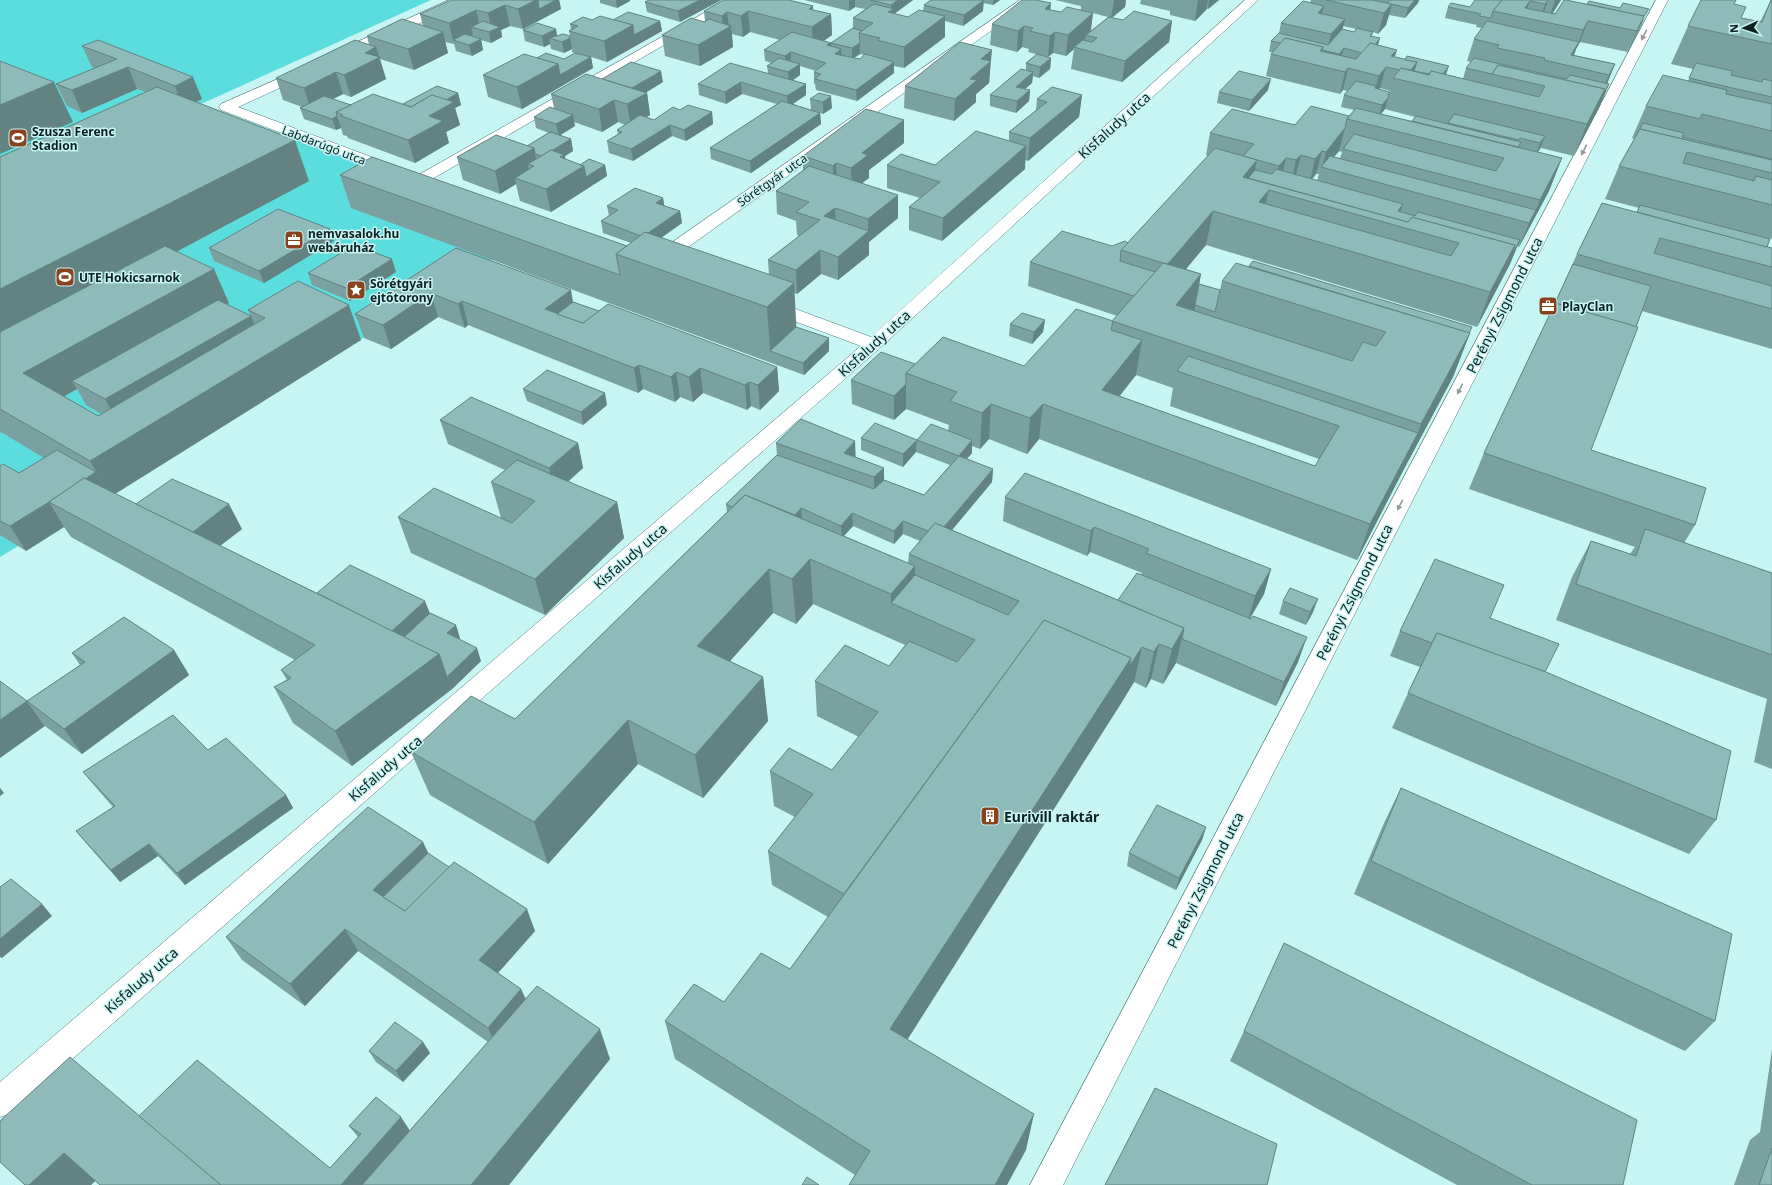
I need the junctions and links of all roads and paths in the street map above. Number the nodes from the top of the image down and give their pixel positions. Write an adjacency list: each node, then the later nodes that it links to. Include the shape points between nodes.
1 (459, 0): 6 (street, Labdarúgó utca, via 226,107)
2 (736, 0): 6 (street)
3 (1028, 0): 8 (street, Sörétgyár utca)
4 (1252, 0): 10 (street, Kisfaludy utca)
5 (1662, 0): 12 (street, Perényi Zsigmond utca, one-way to 12)
6 (420, 180): 7 (street, Labdarúgó utca)
7 (442, 187)
8 (654, 263)
9 (757, 301): 10 (street)
10 (874, 344): 11 (street, Kisfaludy utca)
11 (0, 1102)
12 (1046, 1185)

